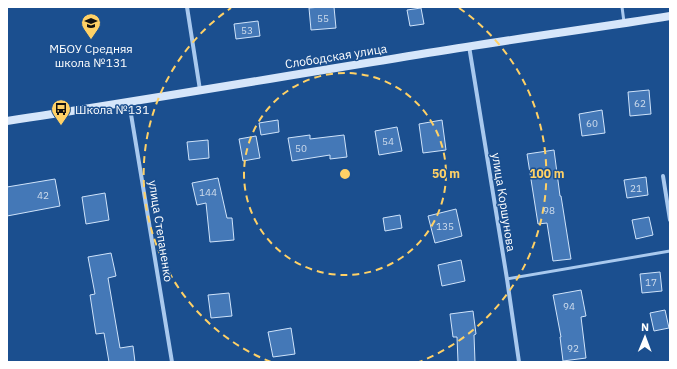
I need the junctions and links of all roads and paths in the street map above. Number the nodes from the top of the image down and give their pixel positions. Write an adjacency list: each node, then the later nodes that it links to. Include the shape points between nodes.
1 (187, 7): 6 (street)
2 (622, 7): 4 (lane)
3 (670, 16): 4 (street, Слободская улица)
4 (624, 24): 5 (street, Слободская улица)
5 (469, 46): 6 (street, Слободская улица); 12 (street, улица Коршунова)
6 (200, 90): 7 (street, Слободская улица)
7 (129, 102): 8 (street, Слободская улица); 13 (street, улица Степаненко)
8 (7, 121)
9 (663, 176): 10 (street)
10 (670, 220)
11 (670, 251): 12 (lane)
12 (507, 279): 14 (street, улица Коршунова)
13 (172, 362)
14 (519, 362)

